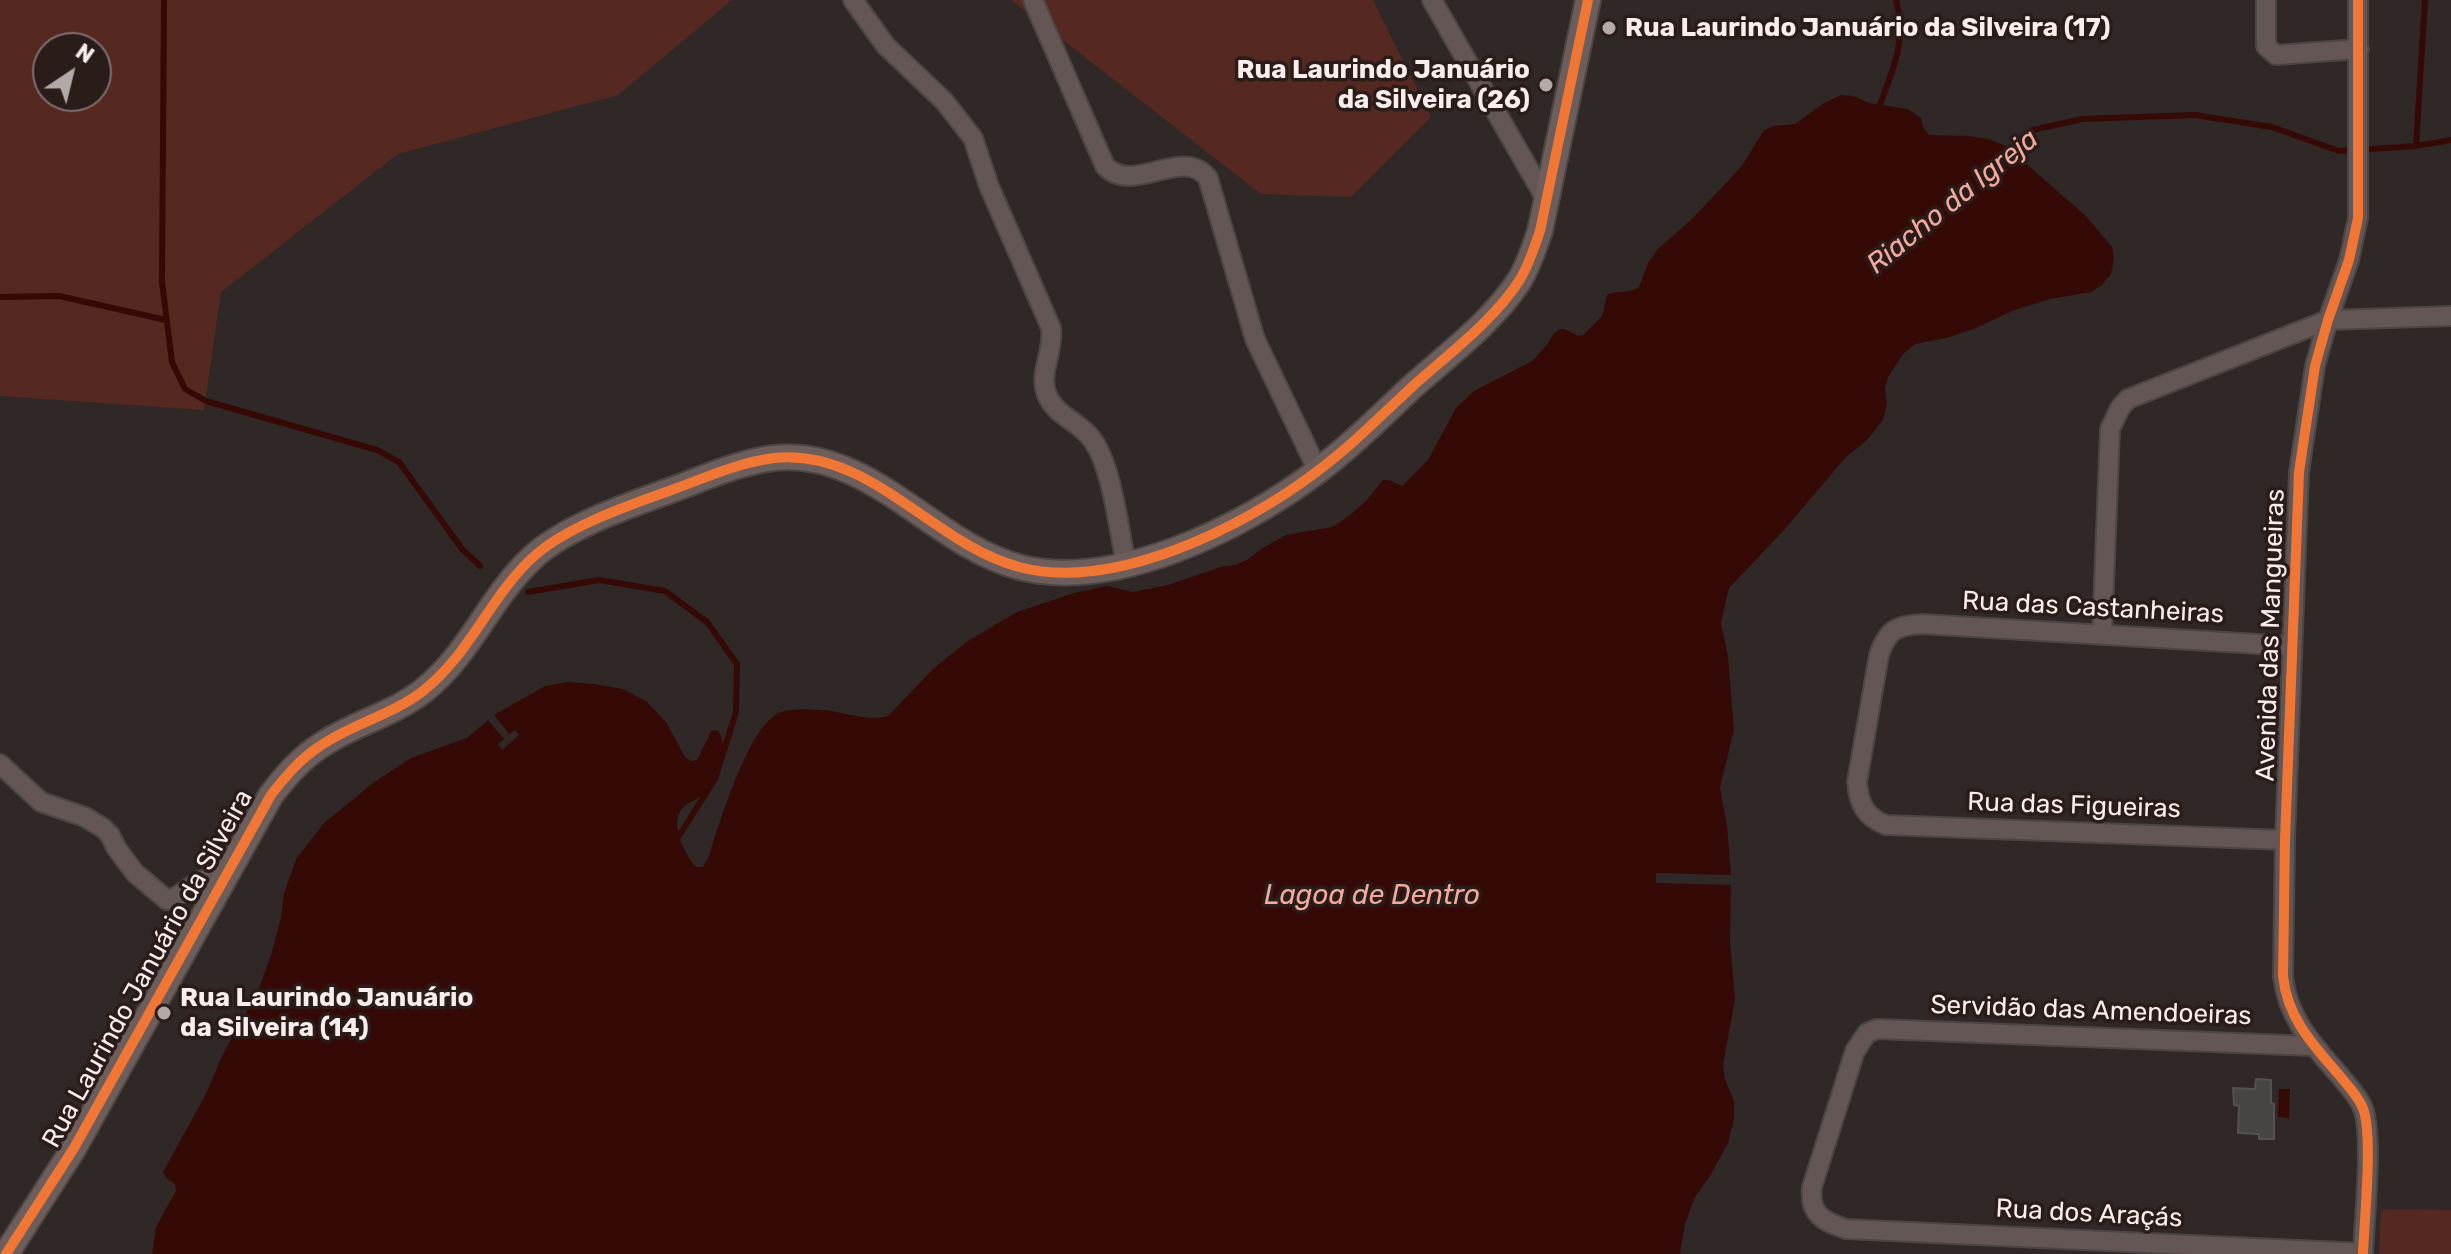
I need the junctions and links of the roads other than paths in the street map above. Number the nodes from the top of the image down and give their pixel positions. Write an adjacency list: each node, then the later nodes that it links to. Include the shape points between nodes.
1 (853, 0): 12 (street, via 886,46 944,101 973,138 1051,328 1051,354 1044,369 1047,394 1097,446)
2 (1033, 0): 11 (street, via 1112,174 1126,177 1190,165 1208,178 1255,339)
3 (1432, 0): 8 (street)
4 (1588, 0): 8 (main road, Rua Laurindo Januário da Silveira)
5 (2266, 0): 7 (street, via 2266,46 2276,55)
6 (2358, 0): 7 (street, Avenida das Mangueiras)
7 (2359, 49): 10 (street, Avenida das Mangueiras, via 2360,193 2355,238)
8 (1547, 201): 11 (main road, Rua Laurindo Januário da Silveira, via 1530,259 1500,305)
9 (2451, 316): 10 (street)
10 (2328, 320): 13 (street, via 2139,394 2120,408 2110,429); 14 (street, Avenida das Mangueiras, via 2315,366 2299,472)
11 (1318, 471): 12 (main road, Rua Laurindo Januário da Silveira, via 1241,520)
12 (1126, 564): 18 (main road, Rua Laurindo Januário da Silveira, via 1060,572 1014,566 831,465 779,458 723,471 571,532 532,558 438,678 399,707 322,744 285,776)
13 (2102, 635): 14 (street, Rua das Castanheiras); 16 (street, Rua das Castanheiras, via 1922,624 1892,631 1879,655 1857,782)
14 (2292, 646): 17 (street, Avenida das Mangueiras)
15 (0, 764): 18 (street, via 41,802 103,828 135,873 167,900 199,881)
16 (1865, 812): 17 (street, Rua das Figueiras, via 1886,825)
17 (2285, 840): 19 (street, Avenida das Mangueiras, via 2285,993)
18 (225, 874): 21 (main road, Rua Laurindo Januário da Silveira, via 74,1148)
19 (2314, 1046): 20 (street, Servidão das Amendoeiras, via 1877,1029 1867,1033 1855,1051 1812,1187); 22 (street, Avenida das Mangueiras, via 2354,1093 2366,1118)
20 (1816, 1213): 22 (street, Rua dos Araçás, via 1846,1229)
21 (5, 1248)
22 (2363, 1254)

